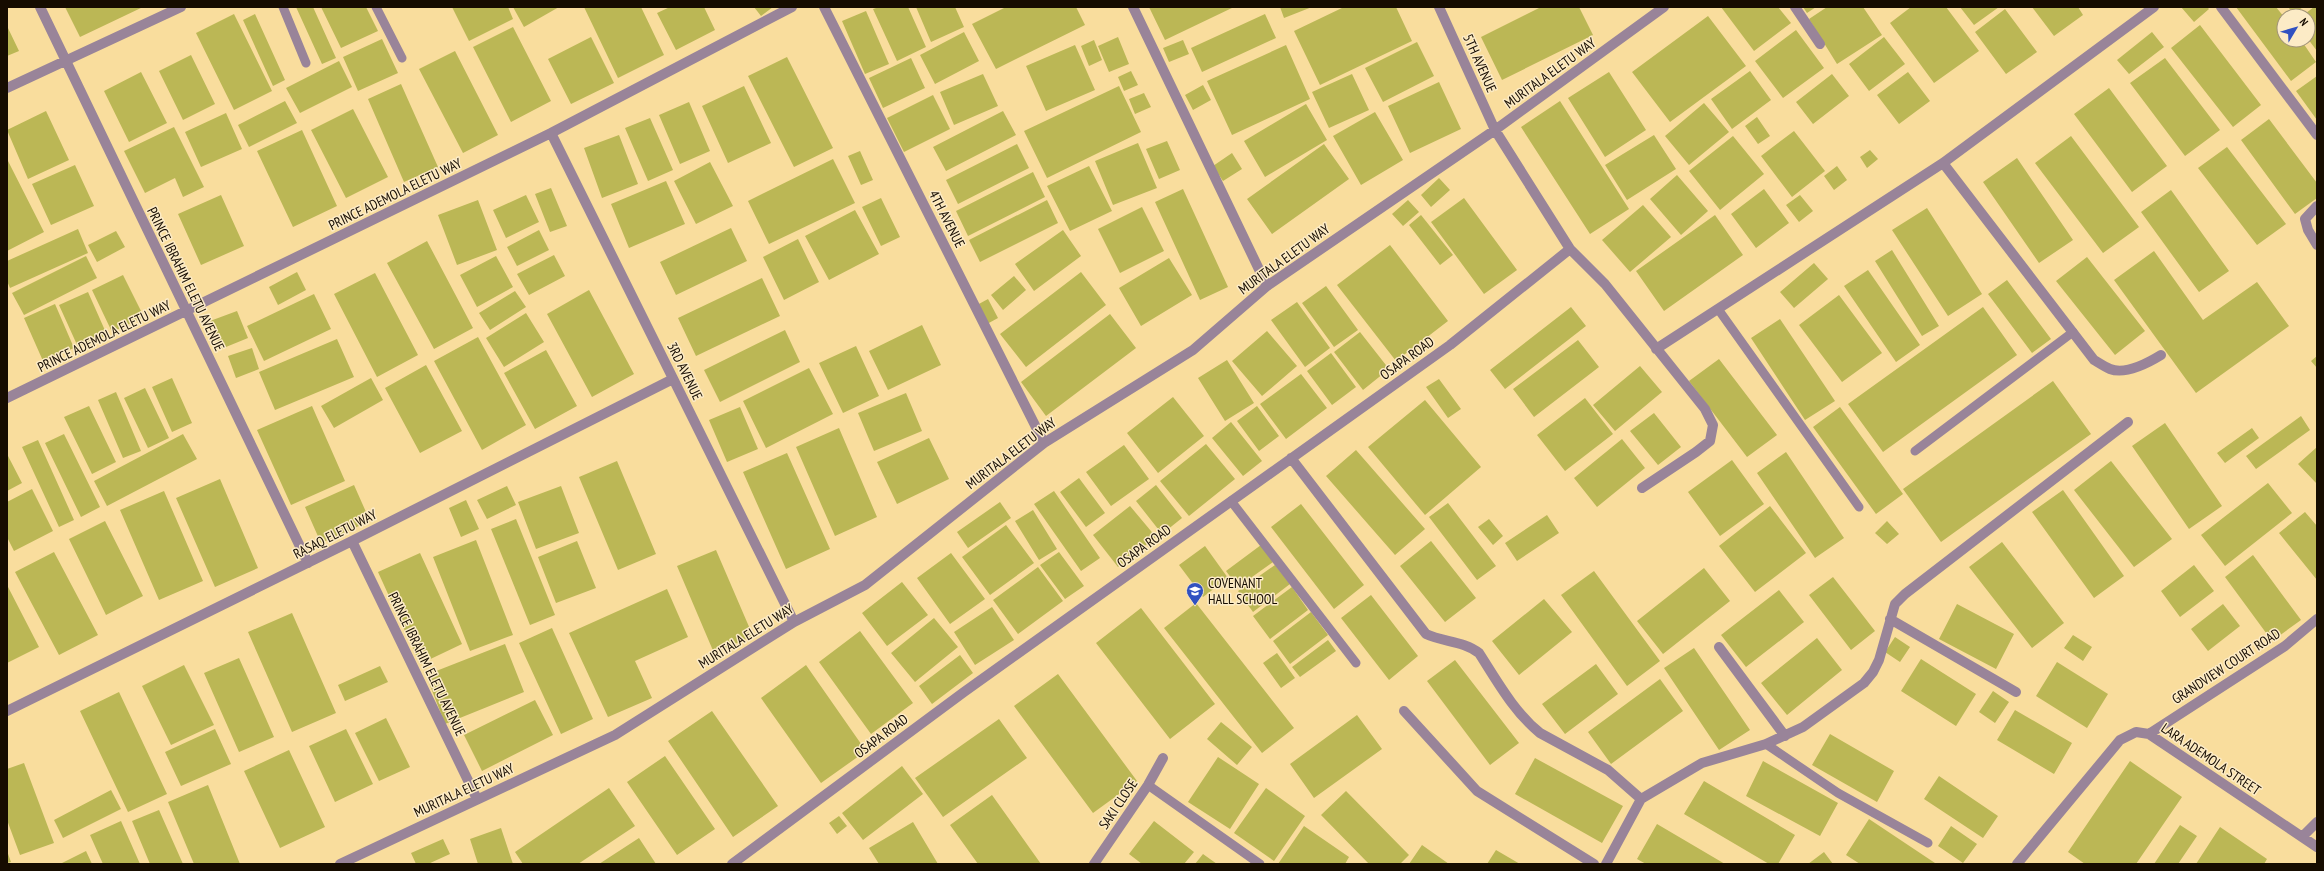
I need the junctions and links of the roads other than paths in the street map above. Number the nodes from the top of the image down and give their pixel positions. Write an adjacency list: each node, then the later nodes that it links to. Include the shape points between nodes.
1 (40, 7): 15 (street, PRINCE IBRAHIM ELETU AVENUE)
2 (181, 7): 15 (street)
3 (283, 7): 16 (lane)
4 (376, 7): 14 (lane)
5 (792, 7): 19 (street, PRINCE ADEMOLA ELETU WAY)
6 (824, 7): 34 (street, 4TH AVENUE)
7 (1133, 7): 25 (street)
8 (1439, 7): 18 (street, 5TH AVENUE)
9 (1664, 7): 18 (street, MURITALA ELETU WAY)
10 (1796, 7): 13 (street)
11 (2154, 7): 21 (street)
12 (2221, 7): 20 (street)
13 (1820, 44)
14 (402, 58)
15 (65, 60): 17 (street); 27 (street, PRINCE IBRAHIM ELETU AVENUE)
16 (306, 63)
17 (7, 88)
18 (1495, 130): 24 (street, 5TH AVENUE); 25 (street, MURITALA ELETU WAY)
19 (551, 133): 27 (street, PRINCE ADEMOLA ELETU WAY); 31 (street, 3RD AVENUE)
20 (2317, 134)
21 (1942, 163): 26 (street); 28 (street)
22 (2317, 206): 23 (street, via 2305,219)
23 (2317, 245)
24 (1570, 249): 29 (street, 5TH AVENUE, via 1604,284); 36 (street, OSAPA ROAD, via 1450,344)
25 (1267, 286): 34 (street, MURITALA ELETU WAY, via 1194,350)
26 (1718, 309): 29 (street); 39 (lane)
27 (185, 312): 32 (street, PRINCE ADEMOLA ELETU WAY); 41 (street, PRINCE IBRAHIM ELETU AVENUE)
28 (2073, 332): 30 (street, via 2094,360 2112,370 2126,370 2144,365); 35 (lane)
29 (1656, 349): 37 (street, 5TH AVENUE, via 1705,410 1713,426 1710,441)
30 (2161, 355)
31 (674, 379): 40 (street, RASAQ ELETU WAY); 44 (street, 3RD AVENUE)
32 (7, 398)
33 (2128, 422): 42 (street, via 1905,594 1895,604)
34 (1044, 443): 44 (street, MURITALA ELETU WAY, via 865,585)
35 (1915, 451)
36 (1291, 458): 38 (street, OSAPA ROAD); 56 (street, via 1426,634 1472,648 1479,653 1516,709 1531,726 1608,770)
37 (1642, 488)
38 (1231, 501): 46 (lane); 62 (street, OSAPA ROAD, via 964,692)
39 (1859, 507)
40 (352, 541): 41 (street, RASAQ ELETU WAY); 55 (street, PRINCE IBRAHIM ELETU AVENUE)
41 (308, 563): 48 (street, RASAQ ELETU WAY)
42 (1890, 619): 47 (street); 51 (street, via 1879,660 1864,683 1803,727)
43 (2317, 619): 50 (street, GRANDVIEW COURT ROAD, via 2285,646)
44 (794, 622): 55 (street, MURITALA ELETU WAY, via 615,735)
45 (1719, 647): 51 (street)
46 (1356, 663)
47 (2016, 692)
48 (7, 711)
49 (1404, 711): 65 (street, via 1477,791)
50 (2149, 734): 58 (street, LARA ADEMOLA STREET); 67 (street, LARA ADEMOLA STREET, via 2136,732 2120,740)
51 (1785, 736): 52 (street)
52 (1766, 744): 56 (street, via 1702,764); 59 (lane, via 1838,793)
53 (1163, 758): 54 (street, SAKI CLOSE)
54 (1148, 785): 63 (street, SAKI CLOSE); 64 (lane)
55 (477, 799): 61 (street, MURITALA ELETU WAY)
56 (1641, 799): 66 (street)
57 (2317, 822): 58 (street)
58 (2302, 837): 60 (street, LARA ADEMOLA STREET)
59 (1928, 843)
60 (2317, 847)
61 (340, 864)
62 (732, 864)
63 (1094, 864)
64 (1260, 864)
65 (1594, 864)
66 (1606, 864)
67 (2017, 864)

